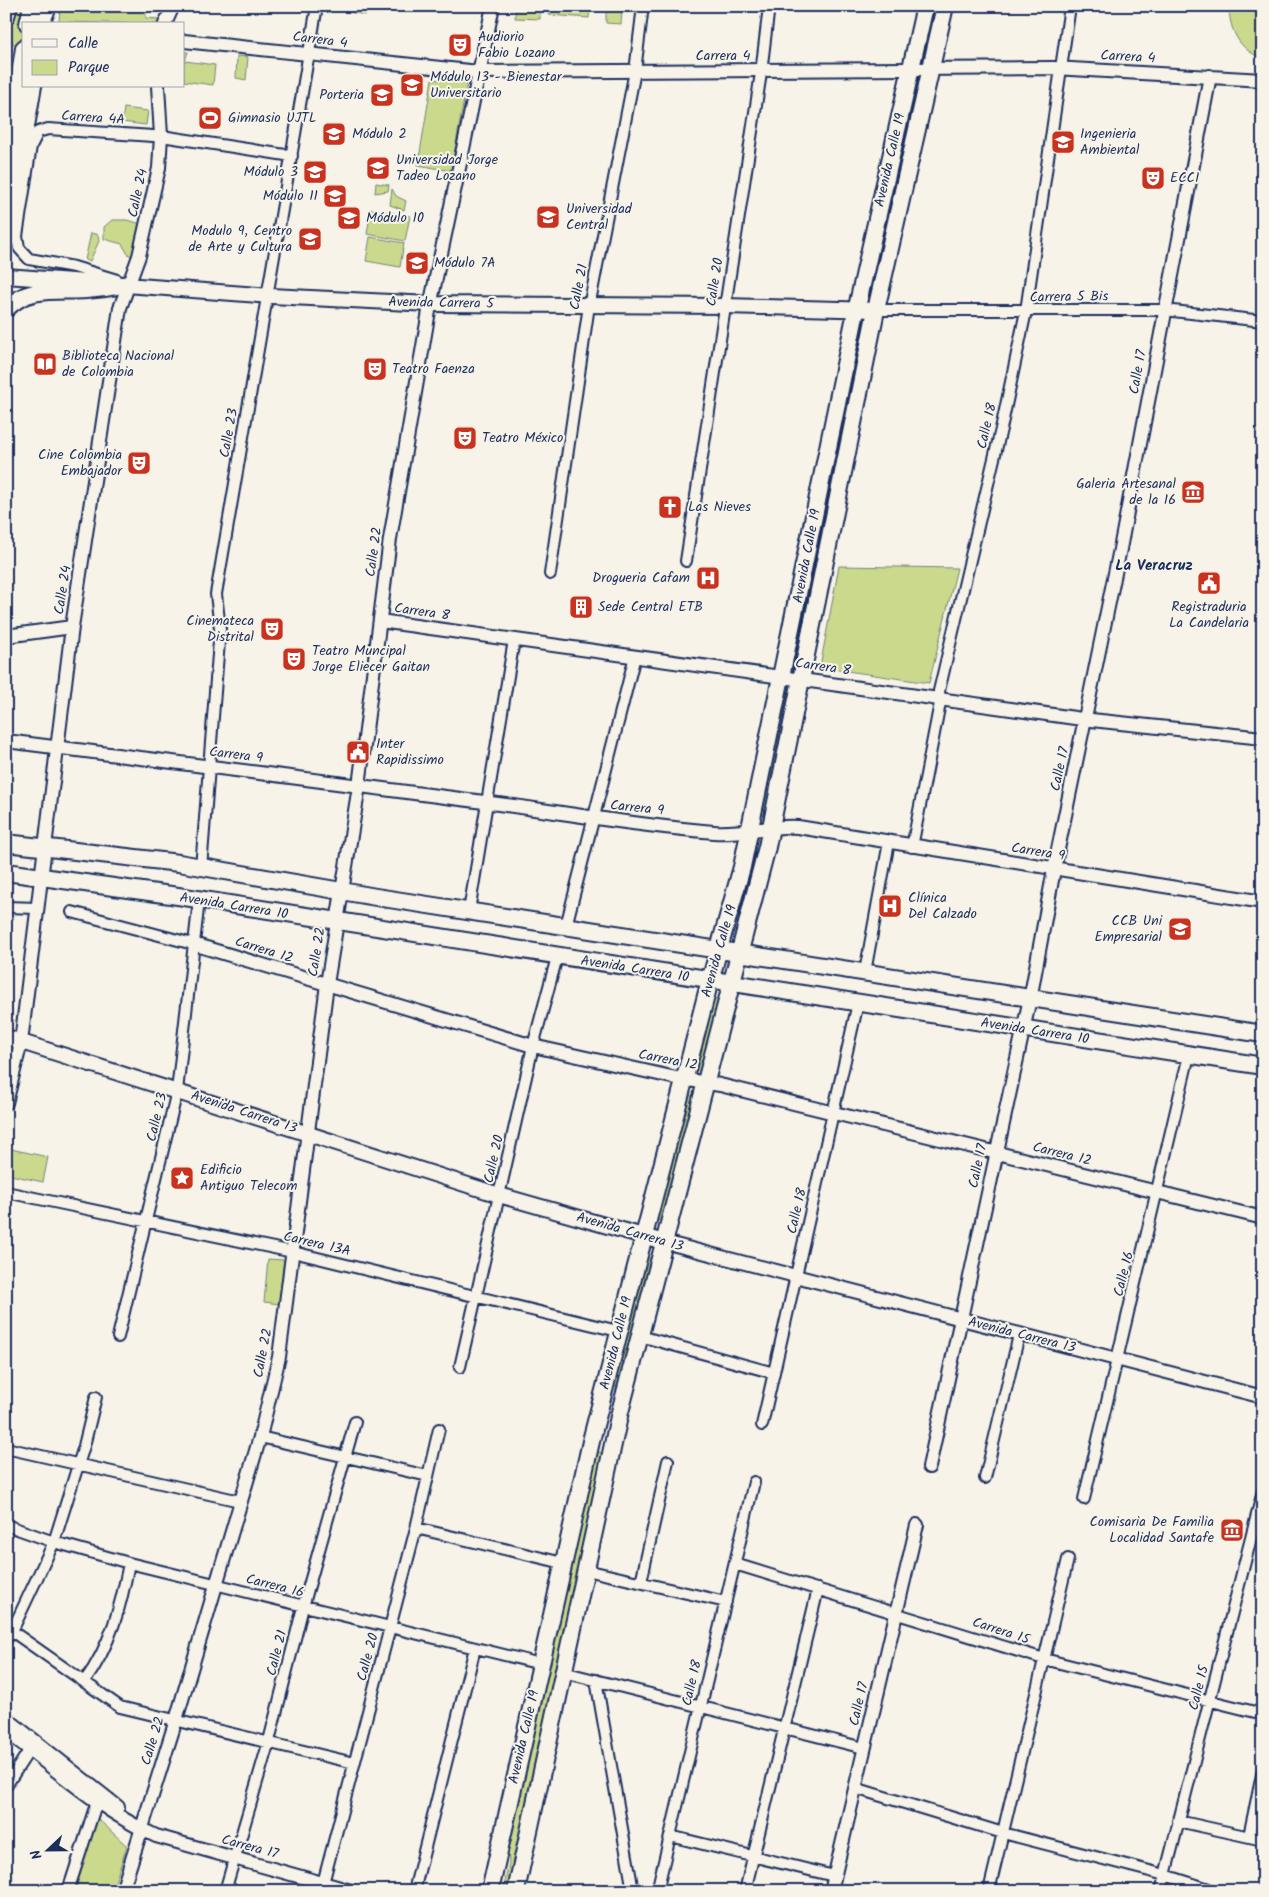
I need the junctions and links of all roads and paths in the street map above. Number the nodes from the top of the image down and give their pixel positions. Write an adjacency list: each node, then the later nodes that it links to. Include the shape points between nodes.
1 (9, 6): 10 (main road)
2 (173, 6): 11 (street)
3 (316, 6): 13 (street, Calle 23)
4 (494, 6): 19 (street, Calle 22)
5 (643, 6): 20 (street, Calle 21)
6 (769, 6): 18 (street, Calle 20)
7 (924, 6): 17 (main road, Avenida Calle 19)
8 (945, 6): 15 (main road, Avenida Calle 19)
9 (1070, 6): 16 (street, Calle 18)
10 (6, 16)
11 (166, 22)
12 (185, 41): 13 (street, Carrera 4)
13 (309, 53): 19 (street, Carrera 4); 27 (street, Calle 23)
14 (22, 61): 28 (main road)
15 (930, 68): 16 (street, Carrera 4); 17 (street, Carrera 4); 39 (main road, Avenida Calle 19)
16 (1061, 68): 21 (street, Carrera 4); 41 (street, Calle 18)
17 (910, 69): 18 (street, Carrera 4); 38 (main road, Avenida Calle 19)
18 (762, 71): 20 (street, Carrera 4); 36 (street, Calle 20)
19 (480, 72): 20 (street, Carrera 4); 34 (street, Calle 22)
20 (635, 72): 35 (street, Calle 21)
21 (1210, 76): 22 (street, Carrera 4); 40 (street, Calle 17)
22 (1263, 80)
23 (28, 88): 29 (main road)
24 (28, 88): 30 (main road)
25 (158, 88): 26 (street, Calle 24)
26 (161, 136): 27 (street, Carrera 4A); 32 (street, Calle 24, via 154,195); 32 (street, Carrera 4A, via 48,129 38,132 31,146 17,236 22,253 34,260 74,267)
27 (292, 156): 33 (street, Calle 23)
28 (6, 165)
29 (6, 199)
30 (6, 241)
31 (6, 276): 32 (main road, Avenida Carrera 5)
32 (128, 284): 33 (main road, Avenida Carrera 5); 37 (main road, via 42,291 18,299); 46 (street, Calle 24, via 120,308)
33 (267, 296): 34 (main road, Avenida Carrera 5); 57 (street, Calle 23, via 216,594 220,630)
34 (430, 304): 35 (main road, Avenida Carrera 5); 45 (street, Calle 22, via 390,539)
35 (590, 305): 36 (main road, Avenida Carrera 5); 44 (street, Calle 21)
36 (725, 306): 38 (main road, Avenida Carrera 5); 43 (street, Calle 20)
37 (6, 309)
38 (856, 310): 39 (main road, Avenida Carrera 5); 50 (main road, Avenida Calle 19)
39 (876, 310): 41 (street, Carrera 5 Bis); 51 (main road, Avenida Calle 19)
40 (1164, 310): 41 (street, Carrera 5 Bis); 42 (street, Carrera 5 Bis); 53 (street, Calle 17)
41 (1026, 311): 52 (street, Calle 18)
42 (1263, 321)
43 (686, 561)
44 (550, 574)
45 (380, 621): 48 (street, Carrera 8); 58 (street, Calle 22)
46 (72, 627): 47 (street); 56 (street, Calle 24)
47 (6, 636)
48 (514, 640): 49 (street, Carrera 8); 59 (street)
49 (635, 656): 50 (street, Carrera 8); 60 (street)
50 (782, 677): 51 (street, Carrera 8); 62 (main road, Avenida Calle 19)
51 (802, 679): 52 (street, Carrera 8); 61 (main road, Avenida Calle 19)
52 (938, 698): 53 (street, Carrera 8); 66 (street, Calle 18, via 940,703)
53 (1086, 718): 54 (street, Carrera 8); 68 (street, Calle 17)
54 (1263, 738)
55 (6, 741): 56 (street, Carrera 9)
56 (58, 747): 57 (street, Carrera 9); 65 (street, Calle 24)
57 (210, 767): 58 (street, Carrera 9); 67 (street, Calle 23)
58 (358, 786): 59 (street, Carrera 9); 71 (street, Calle 22)
59 (487, 802): 60 (street, Carrera 9); 76 (street)
60 (594, 818): 62 (street, Carrera 9, via 713,832); 79 (street)
61 (771, 828): 62 (street, Carrera 9); 63 (street, Carrera 9, via 798,827); 82 (main road, Avenida Calle 19)
62 (750, 831): 81 (main road, Avenida Calle 19)
63 (889, 842): 66 (street, Carrera 9); 84 (street)
64 (6, 843): 65 (main road)
65 (45, 847): 67 (main road); 70 (street, Calle 24)
66 (912, 847): 68 (street, Carrera 9)
67 (201, 868): 71 (main road)
68 (1054, 870): 73 (street, Carrera 9); 88 (street, Calle 17)
69 (6, 872): 70 (main road, Avenida Carrera 10)
70 (41, 876): 72 (main road, Avenida Carrera 10); 75 (street, Calle 24)
71 (343, 891): 76 (main road); 78 (street, Calle 22)
72 (198, 900): 78 (main road, Avenida Carrera 10); 80 (street, Calle 23)
73 (1263, 902)
74 (6, 907): 75 (street)
75 (37, 908): 93 (street, Calle 24)
76 (468, 911): 79 (main road)
77 (72, 912): 80 (street, Carrera 12)
78 (338, 922): 83 (main road, Avenida Carrera 10); 86 (street, Calle 22)
79 (566, 926): 81 (main road)
80 (193, 944): 86 (street, Carrera 12); 99 (street, Calle 23)
81 (719, 949): 82 (main road); 85 (main road, Avenida Calle 19)
82 (740, 952): 84 (main road); 87 (main road, Avenida Calle 19)
83 (558, 957): 85 (main road, Avenida Carrera 10); 94 (street, Calle 20)
84 (865, 972): 88 (main road)
85 (710, 980): 87 (main road, Avenida Carrera 10); 97 (main road, Avenida Calle 19)
86 (328, 984): 94 (street, Carrera 12); 102 (street, Calle 22)
87 (731, 984): 89 (main road, Avenida Carrera 10); 98 (main road, Avenida Calle 19)
88 (1030, 997): 90 (street, Calle 17); 91 (main road)
89 (858, 1003): 90 (main road, Avenida Carrera 10); 101 (street, Calle 18)
90 (1022, 1029): 95 (main road, Avenida Carrera 10); 103 (street, Calle 17)
91 (1263, 1034)
92 (6, 1037): 93 (main road, Avenida Carrera 13)
93 (21, 1042): 99 (main road, Avenida Carrera 13); 100 (street, Calle 24)
94 (533, 1046): 97 (street, Carrera 12); 106 (street, Calle 20)
95 (1189, 1055): 96 (main road, Avenida Carrera 10); 105 (street, Calle 16)
96 (1263, 1066)
97 (684, 1080): 98 (street, Carrera 12); 109 (main road, Avenida Calle 19)
98 (705, 1082): 101 (street, Carrera 12); 110 (main road, Avenida Calle 19)
99 (178, 1091): 102 (main road, Avenida Carrera 13); 108 (street, Calle 23)
100 (6, 1103)
101 (833, 1112): 103 (street, Carrera 12); 112 (street, Calle 18)
102 (308, 1132): 106 (main road, Avenida Carrera 13); 111 (street, Calle 22)
103 (996, 1152): 105 (street, Carrera 12); 114 (street, Calle 17)
104 (6, 1192): 108 (street, Carrera 13A)
105 (1158, 1193): 107 (street, Carrera 12); 119 (street, Calle 16)
106 (500, 1195): 109 (main road, Avenida Carrera 13); 113 (street, Calle 20)
107 (1263, 1218)
108 (146, 1221): 111 (street, Carrera 13A); 118 (street, Calle 23)
109 (642, 1237): 110 (main road, Avenida Carrera 13); 115 (main road, Avenida Calle 19)
110 (664, 1242): 112 (street, Avenida Carrera 13); 117 (main road, Avenida Calle 19)
111 (293, 1252): 113 (street, Carrera 13A); 127 (street, Calle 22, via 279,1357)
112 (796, 1276): 114 (street, Avenida Carrera 13); 121 (street, Calle 18)
113 (477, 1296): 115 (street, Carrera 13A); 120 (street, Calle 20)
114 (962, 1320): 116 (street, Avenida Carrera 13); 132 (street, Calle 17)
115 (618, 1331): 145 (main road, Avenida Calle 19)
116 (1019, 1335): 119 (street, Avenida Carrera 13); 134 (street)
117 (640, 1336): 121 (street); 147 (main road, Avenida Calle 19)
118 (118, 1337)
119 (1118, 1360): 123 (street, Avenida Carrera 13); 137 (street, Calle 16)
120 (460, 1367)
121 (774, 1373): 125 (street, Calle 18)
122 (96, 1397): 131 (street)
123 (1263, 1397)
124 (355, 1422): 129 (street, Calle 21)
125 (762, 1425)
126 (439, 1429): 133 (street, Calle 20)
127 (260, 1437): 129 (street); 138 (street, Calle 22)
128 (6, 1448): 131 (street)
129 (345, 1457): 133 (street); 152 (street, Calle 21)
130 (668, 1460): 148 (street)
131 (79, 1466): 138 (street); 142 (street)
132 (929, 1467)
133 (428, 1476): 141 (street, Calle 20)
134 (985, 1478)
135 (754, 1482): 146 (street, Calle 18)
136 (1263, 1491): 162 (street, Calle 15)
137 (1084, 1498)
138 (240, 1501): 149 (street, Calle 22)
139 (917, 1524): 153 (street, Calle 17)
140 (6, 1525): 142 (street, Carrera 16)
141 (416, 1528): 145 (street); 154 (street, Calle 20)
142 (54, 1542): 144 (street, Carrera 16); 155 (street)
143 (1068, 1559): 157 (street)
144 (130, 1563): 149 (street, Carrera 16); 161 (street, via 120,1608 98,1663)
145 (563, 1563): 158 (main road, Avenida Calle 19)
146 (734, 1564): 150 (street, Carrera 15); 151 (street, Calle 18)
147 (586, 1570): 148 (street); 159 (main road, Avenida Calle 19)
148 (641, 1582): 151 (street)
149 (215, 1585): 152 (street, Carrera 16); 166 (street, Calle 22)
150 (818, 1588): 153 (street, Carrera 15); 167 (street)
151 (726, 1602): 163 (street, Calle 18)
152 (304, 1607): 154 (street, Carrera 16); 169 (street, Calle 21)
153 (896, 1612): 157 (street, Carrera 15); 170 (street, Calle 17)
154 (390, 1628): 156 (street, Carrera 16); 172 (street, Calle 20)
155 (8, 1632): 161 (street)
156 (475, 1648): 158 (street, Carrera 16); 192 (street)
157 (1044, 1659): 162 (street, Carrera 15); 179 (street)
158 (540, 1664): 193 (main road, Avenida Calle 19)
159 (563, 1672): 160 (street); 194 (main road, Avenida Calle 19)
160 (596, 1680): 163 (street); 195 (street)
161 (85, 1681): 166 (street, via 120,1707)
162 (1211, 1700): 164 (street, Carrera 15); 177 (street, Calle 15)
163 (701, 1706): 167 (street); 180 (street, Calle 18)
164 (1263, 1714)
165 (6, 1718): 178 (street, Carrera 17, via 105,1796)
166 (176, 1720): 169 (street); 178 (street, Calle 22)
167 (784, 1728): 170 (street); 183 (street)
168 (6, 1731): 171 (street, Carrera 17)
169 (269, 1741): 172 (street); 184 (street, Calle 21)
170 (864, 1748): 175 (street, Calle 17)
171 (30, 1749): 174 (street); 176 (street, Carrera 17)
172 (354, 1763): 187 (street, Calle 20)
173 (1263, 1770): 181 (street)
174 (6, 1786)
175 (855, 1788): 179 (street); 186 (street, Calle 17)
176 (97, 1801): 178 (street, Carrera 17); 188 (street)
177 (1178, 1821): 181 (street); 185 (street, Calle 15)
178 (142, 1830): 184 (street, Carrera 17, via 171,1842); 189 (street, Calle 22)
179 (1003, 1833): 185 (street); 199 (street)
180 (670, 1836): 183 (street); 196 (street, Calle 18)
181 (1249, 1836): 182 (street)
182 (1263, 1840)
183 (753, 1856): 186 (street); 197 (street)
184 (234, 1859): 187 (street, Carrera 17); 190 (street, Calle 21)
185 (1166, 1875): 200 (street, Calle 15); 201 (street)
186 (834, 1876): 198 (street, Calle 17)
187 (322, 1887): 191 (street, Carrera 17)
188 (68, 1891)
189 (122, 1891)
190 (225, 1891)
191 (351, 1891)
192 (414, 1891)
193 (490, 1891)
194 (516, 1891)
195 (633, 1891)
196 (657, 1891)
197 (744, 1891)
198 (831, 1891)
199 (989, 1891)
200 (1162, 1891)
201 (1215, 1891)

